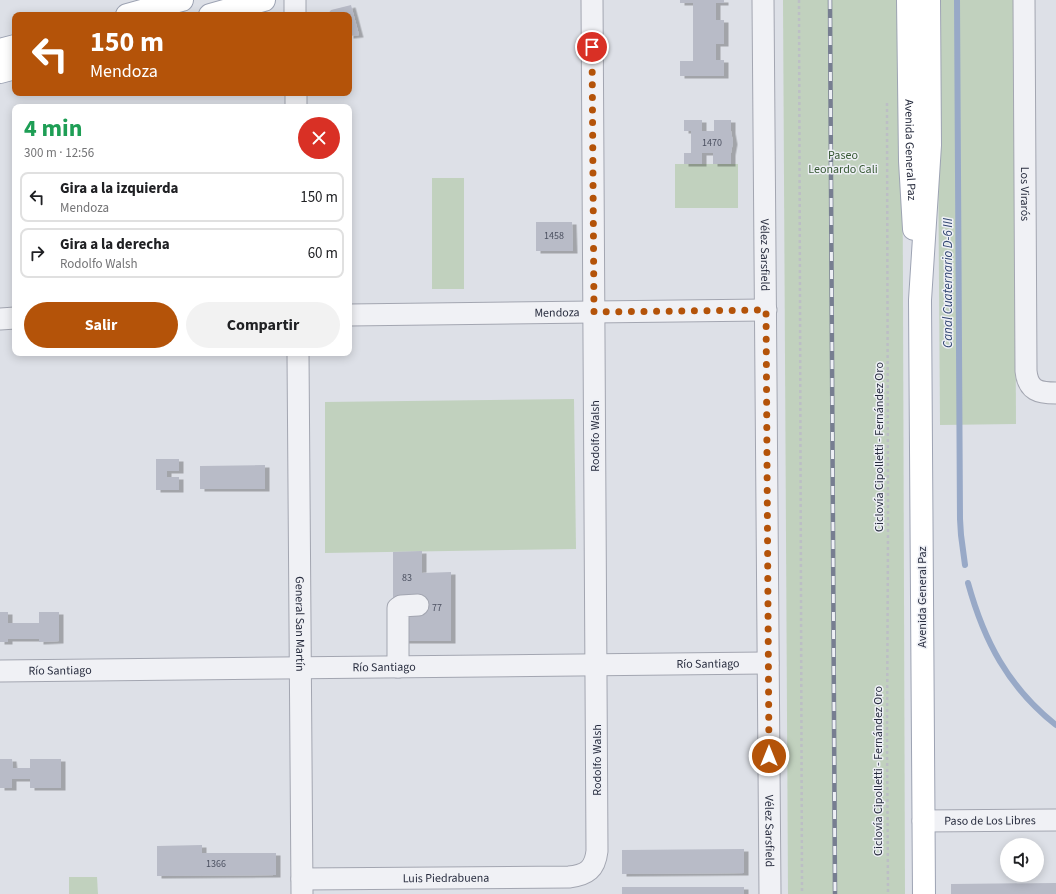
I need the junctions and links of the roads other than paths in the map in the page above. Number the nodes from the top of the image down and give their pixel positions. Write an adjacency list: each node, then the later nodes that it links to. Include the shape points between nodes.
1 (182, 0): 9 (main road)
2 (264, 0): 10 (main road)
3 (295, 0): 11 (street)
4 (592, 0): 18 (street, Rodolfo Walsh)
5 (763, 0): 17 (street, Vélez Sarsfield)
6 (908, 0): 16 (main road, Avenida General Paz, via 910,180)
7 (929, 0): 16 (main road, Avenida General Paz, via 930,145)
8 (1024, 0): 23 (street, Los Virarós, via 1026,371 1032,387 1039,392)
9 (138, 12)
10 (221, 12)
11 (295, 12)
12 (12, 47): 13 (main road)
13 (0, 50)
14 (12, 69): 15 (main road)
15 (0, 72)
16 (920, 300): 31 (main road, Avenida General Paz)
17 (766, 310): 18 (street, Mendoza); 25 (street, Vélez Sarsfield)
18 (594, 312): 19 (street, Mendoza); 26 (street, Rodolfo Walsh)
19 (352, 315)
20 (0, 318): 21 (street)
21 (12, 318)
22 (298, 356): 28 (street, General San Martín)
23 (1056, 393)
24 (418, 605): 27 (street, via 398,608)
25 (768, 663): 26 (street, Río Santiago); 34 (street, Vélez Sarsfield)
26 (596, 665): 27 (street, Río Santiago); 32 (street, Rodolfo Walsh, via 598,851 594,865)
27 (398, 667): 28 (street, Río Santiago)
28 (300, 668): 29 (street, Río Santiago); 33 (street, General San Martín)
29 (0, 671)
30 (1056, 820): 31 (street, Paso de Los Libres)
31 (923, 821): 35 (main road, Avenida General Paz)
32 (589, 870): 33 (street, Luis Piedrabuena, via 569,877)
33 (302, 887)
34 (770, 894)
35 (924, 894)

